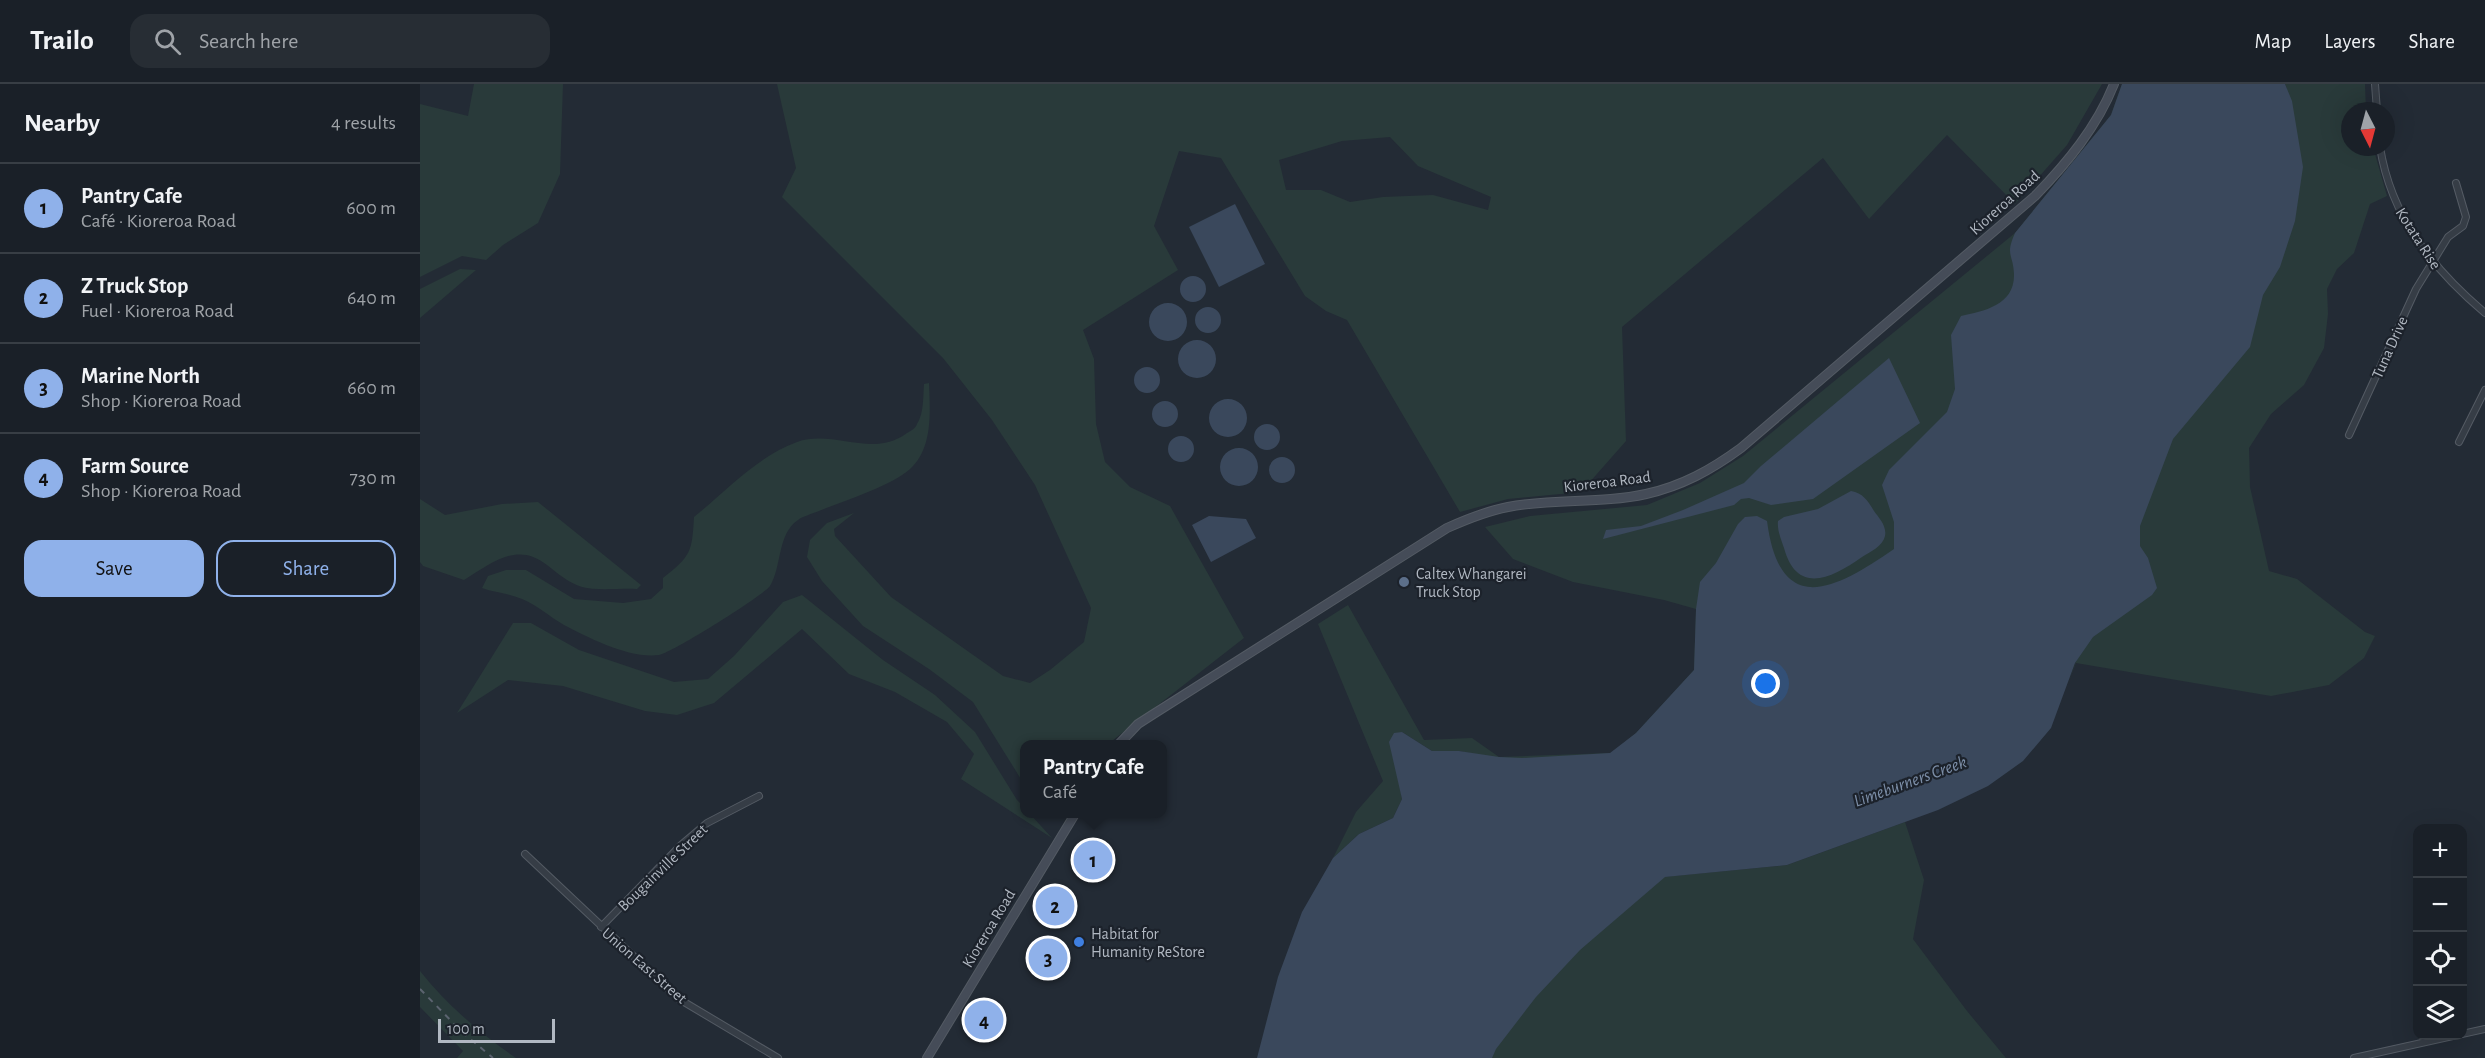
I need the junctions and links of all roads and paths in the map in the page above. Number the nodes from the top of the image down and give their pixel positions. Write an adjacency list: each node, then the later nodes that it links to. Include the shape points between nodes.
1 (2114, 84): 11 (main road, Kioreroa Road, via 2086,135 2035,196 1716,466 1681,483 1644,494 1509,507 1447,528 1138,724)
2 (2375, 84): 3 (street)
3 (2376, 102)
4 (2381, 156): 6 (street, Kotata Rise, via 2396,202)
5 (2456, 183): 6 (street, Tuna Drive, via 2466,220 2448,237)
6 (2432, 261): 7 (street, Kotata Rise); 9 (street, Tuna Drive)
7 (2485, 314)
8 (2485, 390): 10 (street)
9 (2349, 435)
10 (2459, 442)
11 (1123, 740)
12 (759, 796): 15 (street, Bougainville Street, via 706,823)
13 (1072, 818): 18 (main road, Kioreroa Road)
14 (525, 854): 15 (street, Union East Street)
15 (601, 927): 17 (street, Union East Street, via 679,999)
16 (2485, 1029): 19 (street)
17 (778, 1058)
18 (927, 1058)
19 (2354, 1058)

